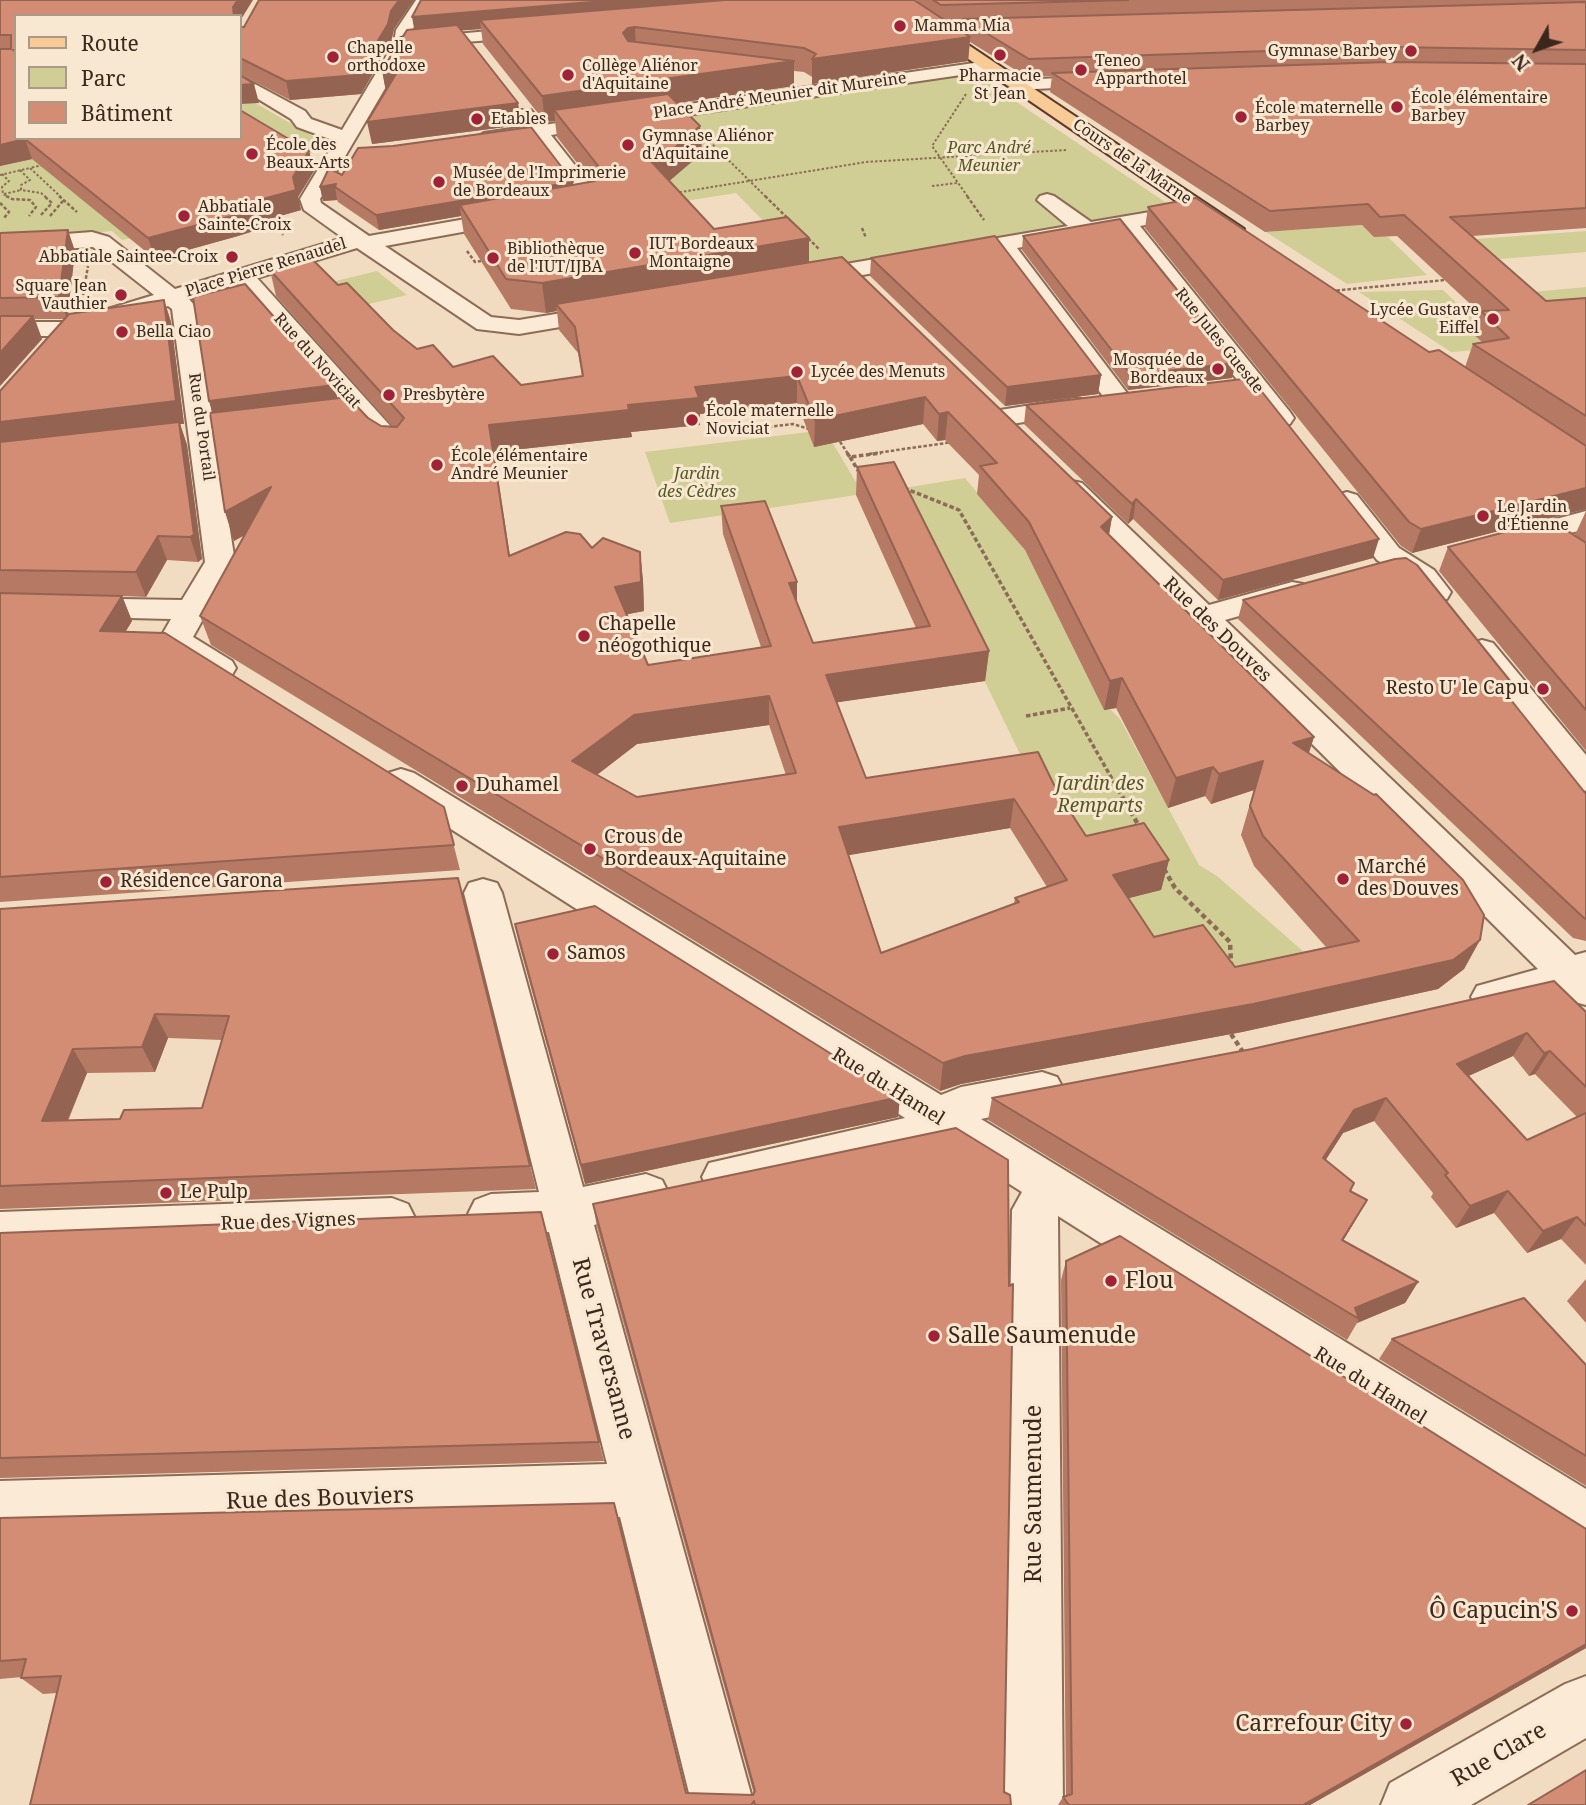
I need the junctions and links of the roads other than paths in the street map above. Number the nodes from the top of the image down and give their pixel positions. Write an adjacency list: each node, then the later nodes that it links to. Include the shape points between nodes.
1 (424, 0): 9 (street, via 404,30)
2 (914, 0): 3 (street)
3 (892, 1): 4 (street); 7 (main road, Cours de la Marne)
4 (873, 3)
5 (963, 27): 7 (street)
6 (556, 30): 8 (street)
7 (934, 30): 11 (main road, Cours de la Marne)
8 (466, 38): 9 (street); 10 (street)
9 (403, 43): 20 (street)
10 (480, 60)
11 (988, 66): 15 (main road, Cours de la Marne); 16 (street, Place André Meunier dit Mureine)
12 (791, 78): 16 (street, via 816,81)
13 (1124, 80): 15 (street)
14 (242, 82): 19 (street)
15 (1017, 85): 26 (main road, Cours de la Marne)
16 (832, 89): 21 (street, Place André Meunier dit Mureine)
17 (668, 94): 21 (street)
18 (514, 101): 22 (street)
19 (298, 115): 20 (street); 24 (street)
20 (359, 116): 24 (street)
21 (689, 118): 22 (street, Place André Meunier dit Mureine)
22 (538, 131): 23 (street, Place André Meunier dit Mureine); 30 (street, via 590,197 588,204)
23 (463, 142)
24 (346, 149): 30 (street, Place Pierre Renaudel, via 310,200 318,211)
25 (1047, 200): 28 (street)
26 (1203, 209): 27 (street); 31 (main road, Cours de la Marne)
27 (1122, 222): 28 (street); 42 (street, Rue Jules Guesde)
28 (1084, 229): 29 (street)
29 (995, 236): 33 (street); 45 (street)
30 (362, 241): 34 (street, Place Pierre Renaudel); 38 (street, via 485,324 519,327)
31 (1254, 242)
32 (0, 246): 37 (street, Place Pierre Renaudel, via 92,239)
33 (837, 264): 35 (street); 36 (street)
34 (242, 275): 37 (street, Place Pierre Renaudel); 46 (street, Rue du Noviciat)
35 (788, 281)
36 (874, 296)
37 (172, 297): 40 (street, Place Pierre Renaudel); 49 (street, Rue du Portail, via 183,306)
38 (636, 307)
39 (0, 329): 40 (street)
40 (67, 329): 41 (street)
41 (42, 356)
42 (1255, 386): 43 (street); 51 (street, Rue Jules Guesde)
43 (1228, 389)
44 (1147, 398): 45 (street)
45 (1120, 401): 48 (street)
46 (362, 412): 47 (street); 52 (street, Rue du Noviciat)
47 (336, 416)
48 (1001, 419)
49 (214, 431): 50 (street); 65 (street, Rue du Portail, via 220,562)
50 (175, 436)
51 (1297, 438)
52 (393, 446)
53 (1050, 467): 64 (street, Rue des Douves)
54 (1330, 481): 60 (street, via 1388,554)
55 (1586, 520): 56 (street)
56 (1546, 531): 57 (street); 58 (street)
57 (1488, 547)
58 (1576, 552)
59 (1448, 557): 60 (street)
60 (1406, 565): 61 (street); 68 (street, via 1423,576)
61 (1361, 573)
62 (1322, 584): 64 (street)
63 (0, 606): 65 (street, via 139,609)
64 (1203, 615): 70 (street, Rue des Douves)
65 (192, 630): 66 (street)
66 (250, 687)
67 (365, 759): 69 (street, Rue du Hamel)
68 (1586, 779)
69 (526, 859): 73 (street, Rue du Hamel); 75 (street, Rue Traversanne, via 469,890)
70 (1580, 977): 71 (street)
71 (1453, 1005)
72 (1082, 1082): 73 (street, Rue des Vignes, via 961,1105)
73 (940, 1119): 74 (street, Rue du Hamel); 75 (street, Rue des Vignes, via 914,1136)
74 (1052, 1189): 79 (street, Rue du Hamel); 82 (street, Rue Saumenude, via 1035,1210)
75 (567, 1211): 76 (street, Rue des Vignes); 77 (street, Rue Traversanne)
76 (0, 1233)
77 (640, 1490): 78 (street, Rue des Bouviers); 81 (street, Rue Traversanne)
78 (0, 1508)
79 (1586, 1520)
80 (1586, 1705): 83 (street, Rue Clare)
81 (723, 1805)
82 (1032, 1805)
83 (1412, 1805)

